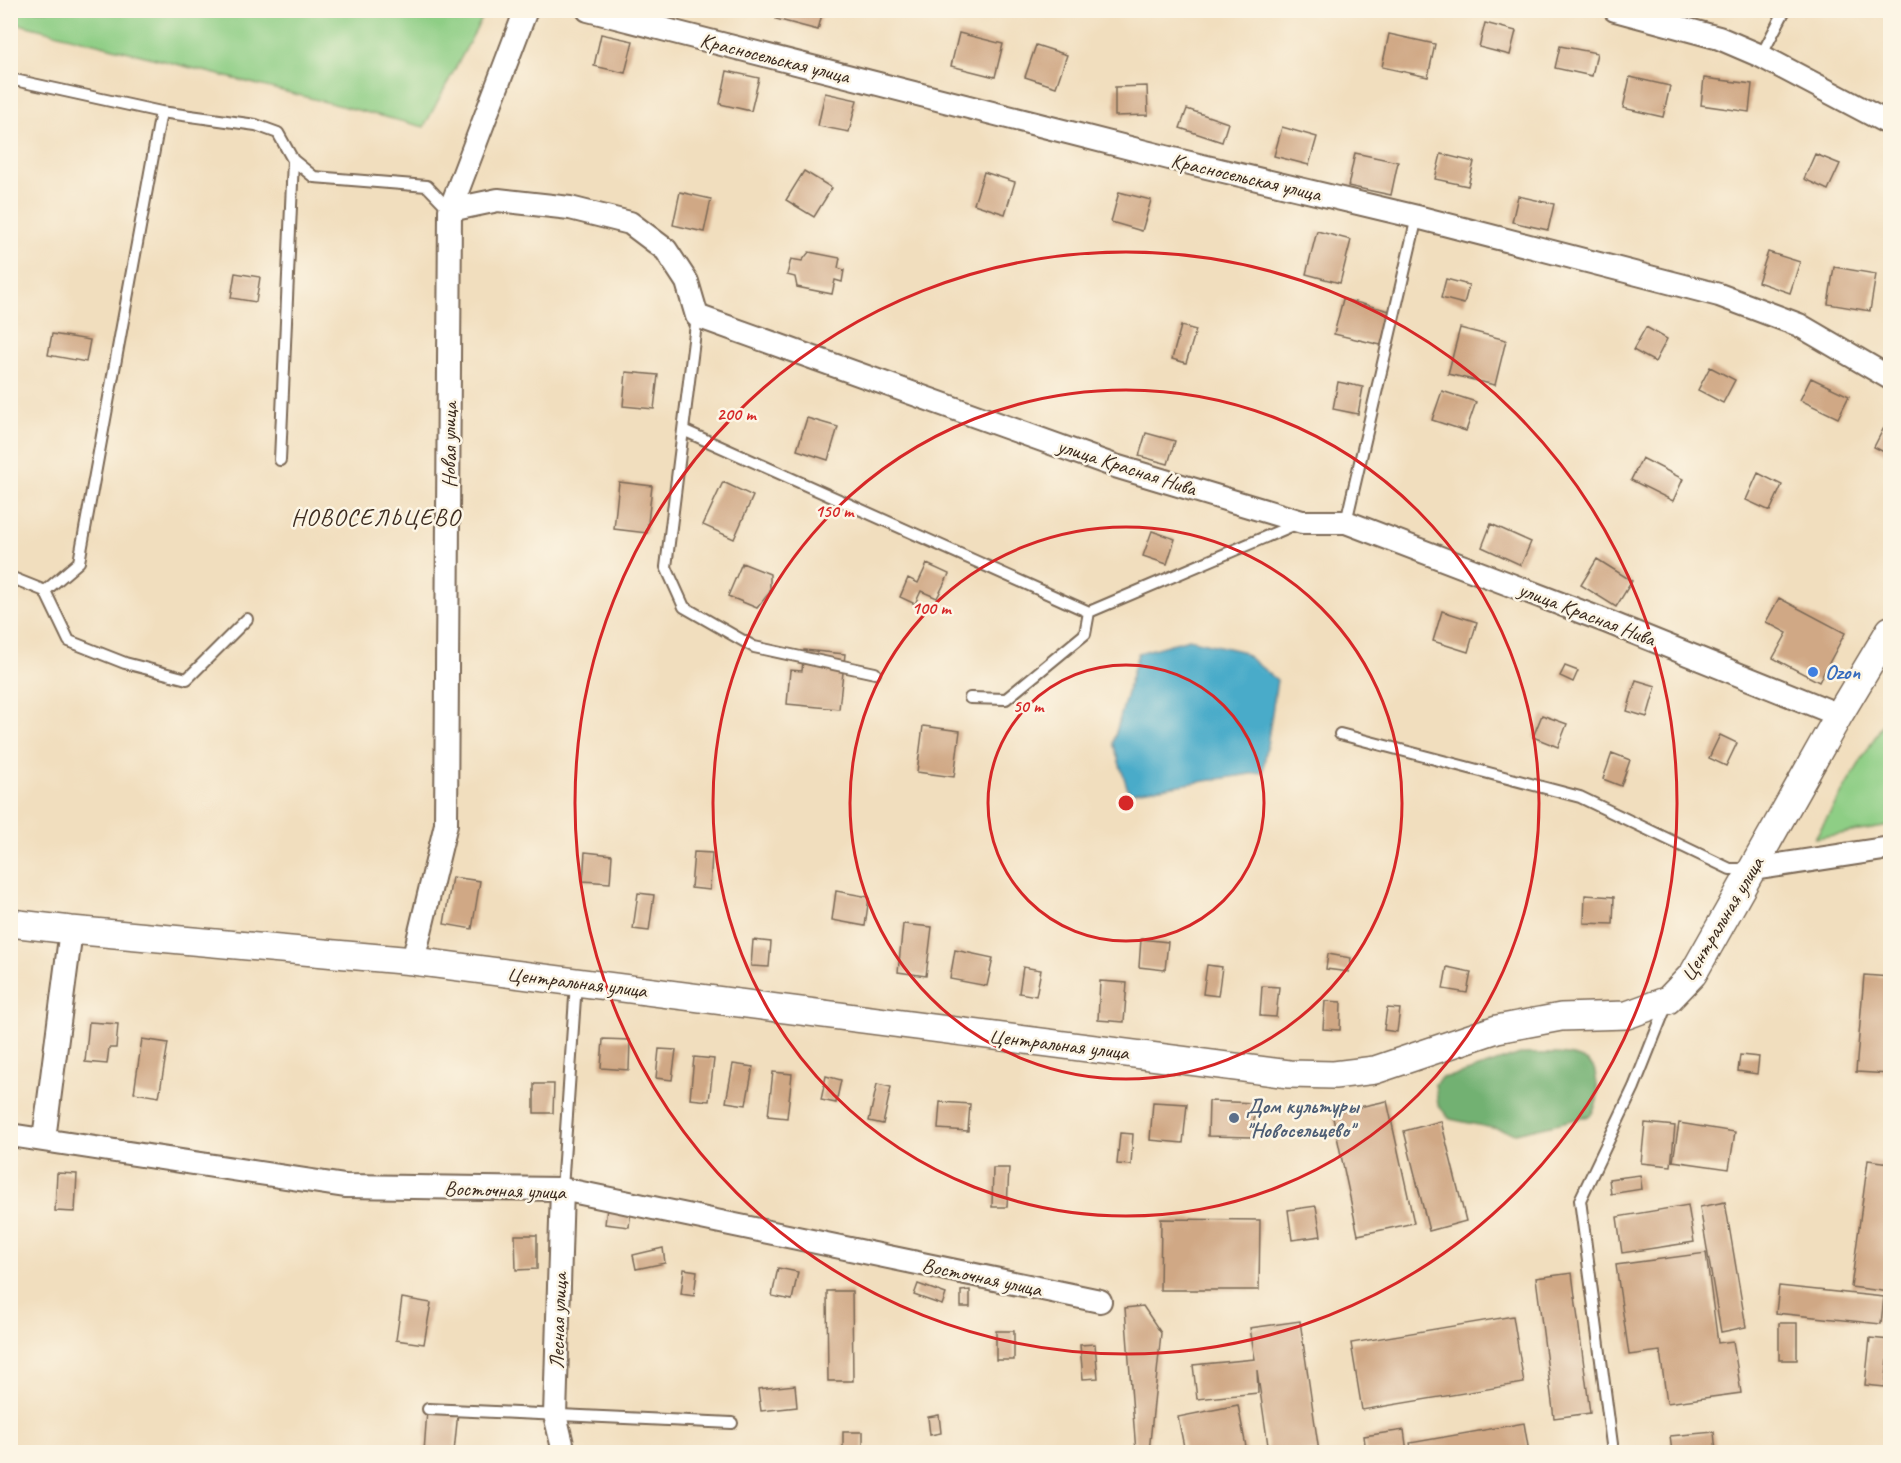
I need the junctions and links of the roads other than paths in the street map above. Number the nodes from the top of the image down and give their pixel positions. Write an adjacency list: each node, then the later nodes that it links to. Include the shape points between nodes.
1 (526, 10): 10 (street, Новая улица)
2 (588, 10): 11 (street, Красносельская улица, via 1173,159)
3 (1615, 10): 5 (street, via 1719,38)
4 (1785, 10): 5 (lane)
5 (1761, 56): 8 (street)
6 (10, 79): 7 (lane)
7 (161, 112): 9 (lane, via 256,125 278,133); 19 (lane, via 79,562)
8 (1890, 124)
9 (293, 160): 10 (lane, via 314,177 427,186); 15 (lane)
10 (450, 210): 12 (street, via 498,200 570,208 630,223 666,250 687,282); 31 (street, Новая улица, via 446,824)
11 (1418, 217): 13 (street, Красносельская улица, via 1719,295 1799,325); 17 (lane)
12 (697, 316): 14 (lane); 16 (street, улица Красная Нива, via 1115,466)
13 (1890, 378)
14 (683, 430): 20 (lane); 23 (lane, via 666,567 684,607 754,647)
15 (280, 460)
16 (1302, 522): 17 (street, улица Красная Нива); 20 (lane)
17 (1346, 522): 25 (street, улица Красная Нива)
18 (10, 577): 19 (lane)
19 (45, 591): 21 (lane, via 69,640 124,663 187,680)
20 (1089, 612): 24 (lane, via 1085,634 1006,699)
21 (247, 619)
22 (1890, 630): 25 (street, Центральная улица)
23 (875, 673)
24 (970, 698)
25 (1839, 715): 28 (street, Центральная улица)
26 (1340, 734): 28 (lane, via 1580,797 1730,869)
27 (1890, 848): 28 (street)
28 (1753, 869): 33 (street, Центральная улица, via 1693,974)
29 (10, 923): 30 (street, Центральная улица)
30 (71, 930): 31 (street, Центральная улица); 35 (street)
31 (413, 961): 32 (street, Центральная улица)
32 (576, 982): 33 (street, Центральная улица, via 1289,1074 1334,1076 1376,1070 1497,1029 1561,1017 1627,1015); 36 (lane)
33 (1668, 1000): 42 (lane, via 1634,1087 1580,1200)
34 (10, 1135): 35 (street, Восточная улица)
35 (44, 1139): 36 (street, Восточная улица, via 345,1186)
36 (562, 1189): 37 (street, Восточная улица); 39 (street, Лесная улица)
37 (1100, 1301)
38 (428, 1409): 39 (lane)
39 (555, 1415): 40 (lane); 41 (street, Лесная улица)
40 (732, 1423)
41 (564, 1452)
42 (1613, 1452)

